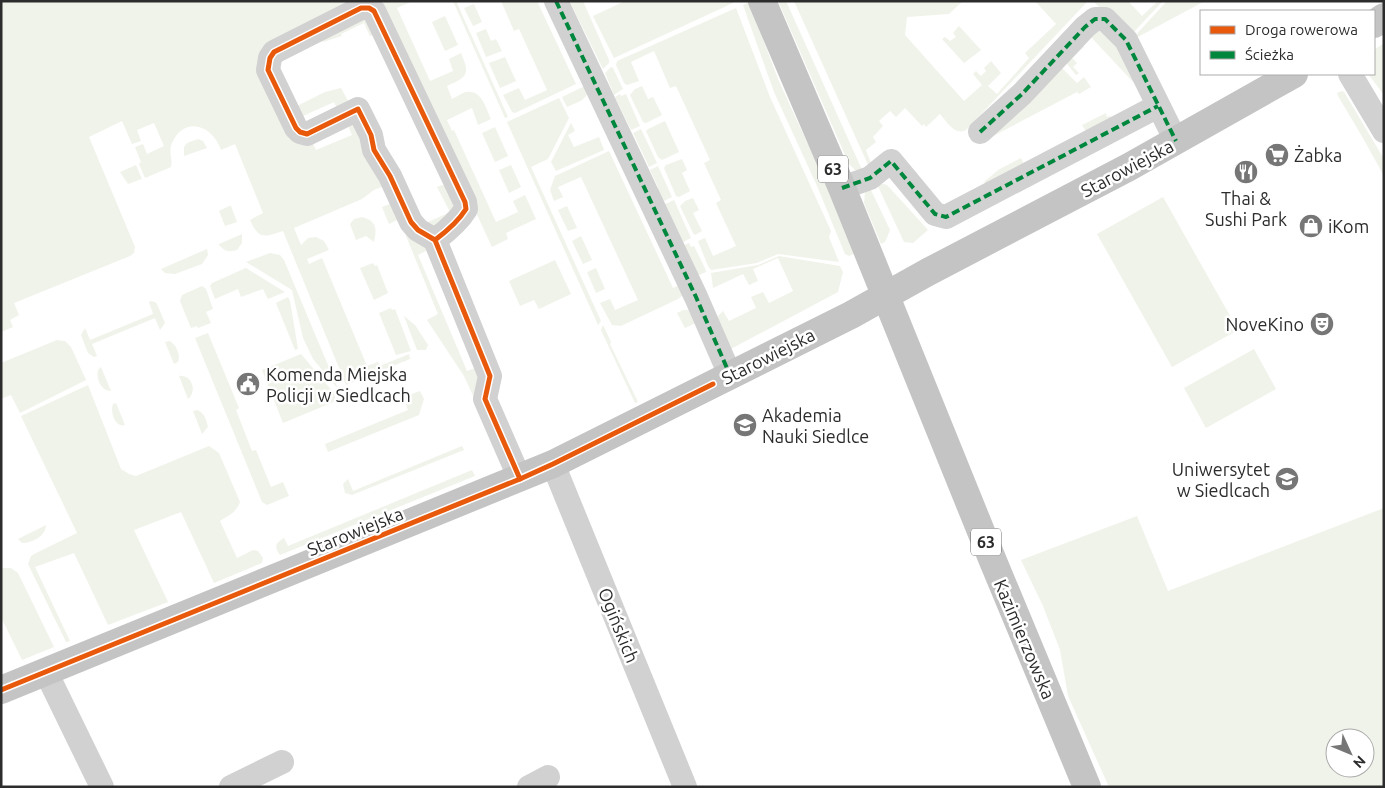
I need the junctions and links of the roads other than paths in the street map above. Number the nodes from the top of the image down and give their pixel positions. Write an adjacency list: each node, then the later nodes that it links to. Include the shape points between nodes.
1 (556, 1): 12 (street)
2 (762, 1): 9 (main road, 63)
3 (1292, 75): 8 (main road, Starowiejska)
4 (1351, 75): 6 (street)
5 (1158, 106): 7 (street, via 1126,40 1104,19 1094,18 1022,94); 8 (street); 9 (street, via 946,216 935,214 891,161 870,178)
6 (1384, 131)
7 (980, 132)
8 (1176, 141): 11 (main road, Starowiejska)
9 (842, 188): 11 (main road, 63)
10 (435, 240): 10 (street, via 418,230 412,222 374,150 358,110 306,134 296,128 268,70 274,52 362,8 374,11 465,202 462,216); 14 (street, via 490,376 485,399)
11 (885, 296): 12 (main road, Starowiejska); 21 (main road, Kazimierzowska / 63)
12 (730, 375): 13 (main road, Starowiejska)
13 (553, 464): 14 (main road, Starowiejska); 20 (street, Ogińskich)
14 (520, 479): 15 (main road, Starowiejska)
15 (46, 672): 16 (main road, Starowiejska); 18 (street)
16 (1, 690)
17 (282, 762): 19 (street)
18 (102, 787)
19 (231, 787)
20 (686, 787)
21 (1088, 787)

